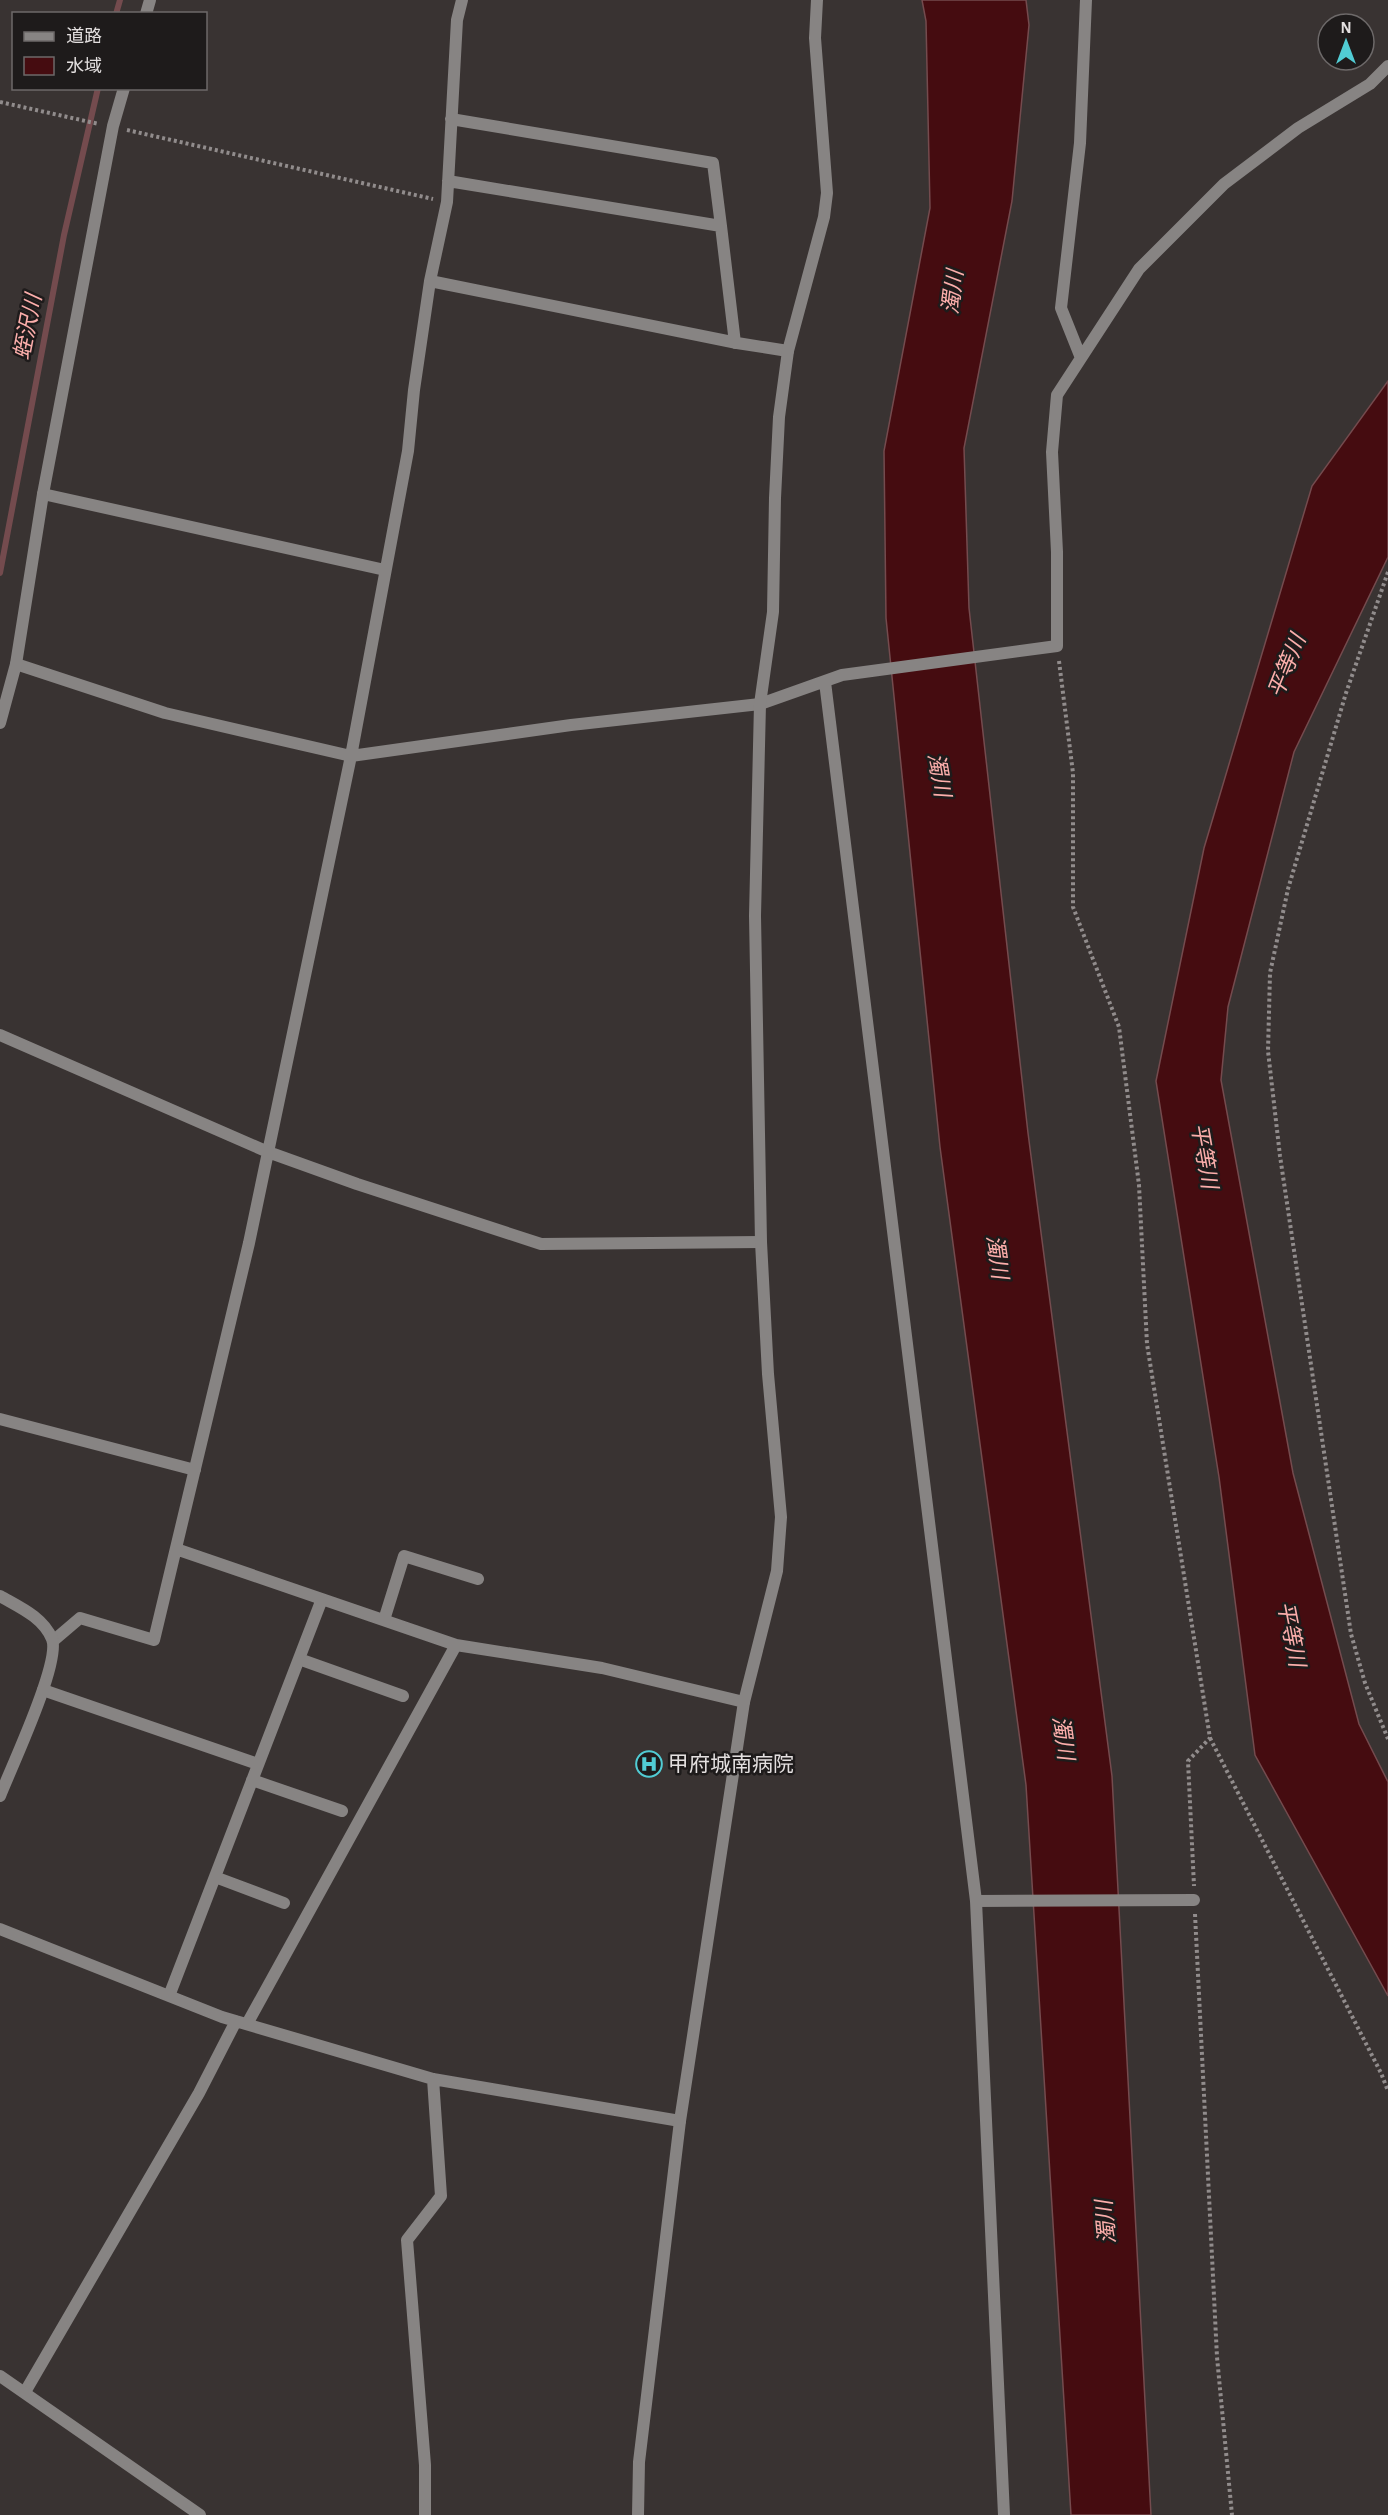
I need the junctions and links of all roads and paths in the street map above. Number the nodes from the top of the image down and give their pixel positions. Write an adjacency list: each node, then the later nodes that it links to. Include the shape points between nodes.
1 (462, 0): 9 (street, via 457,20)
2 (817, 0): 16 (street, via 815,38 827,193 824,218)
3 (1086, 0): 17 (street, via 1080,143 1061,308)
4 (1388, 66): 6 (street)
5 (1388, 72): 6 (street)
6 (1370, 84): 17 (street, via 1298,128 1224,184 1139,269)
7 (123, 90): 10 (street)
8 (0, 102): 10 (path)
9 (452, 119): 11 (street); 13 (street, via 713,163)
10 (108, 125): 12 (path); 18 (street)
11 (448, 181): 12 (street); 13 (street)
12 (447, 202): 14 (street)
13 (721, 226): 15 (street)
14 (430, 280): 15 (street); 19 (street, via 408,451)
15 (735, 343): 16 (street)
16 (788, 351): 24 (street, via 775,498 773,612)
17 (1081, 358): 21 (street, via 1057,394 1052,452)
18 (43, 494): 19 (street); 22 (street)
19 (385, 570): 26 (street)
20 (1388, 572): 44 (path, via 1346,693 1288,889 1270,973 1268,1051 1280,1156 1352,1634 1365,1683)
21 (1057, 646): 23 (street, via 842,675); 43 (path, via 1073,773 1074,907 1119,1027 1139,1185 1147,1344)
22 (16, 664): 25 (street); 26 (street, via 165,712)
23 (825, 682): 24 (street); 51 (street)
24 (760, 704): 26 (street, via 571,725); 29 (street, via 754,916)
25 (0, 723)
26 (351, 756): 28 (street)
27 (0, 1035): 28 (street)
28 (268, 1152): 29 (street, via 541,1244); 31 (street)
29 (762, 1242): 42 (street, via 768,1374 781,1517 777,1572)
30 (0, 1419): 31 (street)
31 (195, 1470): 32 (street)
32 (176, 1549): 35 (street); 37 (street, via 154,1640 80,1618)
33 (478, 1579): 36 (street, via 404,1556)
34 (0, 1596): 37 (street, via 41,1620)
35 (322, 1599): 36 (street); 39 (street)
36 (384, 1620): 38 (street)
37 (53, 1641): 40 (street)
38 (456, 1645): 42 (street, via 602,1668); 55 (street)
39 (299, 1659): 41 (street); 45 (street)
40 (43, 1690): 45 (street); 47 (street)
41 (403, 1696)
42 (744, 1702): 58 (street)
43 (1210, 1738): 50 (path, via 1188,1761); 57 (path)
44 (1388, 1739)
45 (258, 1764): 46 (street)
46 (252, 1780): 48 (street); 49 (street)
47 (0, 1796)
48 (342, 1811)
49 (215, 1877): 52 (street); 54 (street)
50 (1194, 1900): 51 (street); 65 (path, via 1217,2357)
51 (976, 1901): 64 (street)
52 (284, 1903)
53 (0, 1929): 54 (street)
54 (169, 1996): 55 (street)
55 (242, 2023): 56 (street); 60 (street)
56 (433, 2079): 58 (street); 62 (street, via 441,2196 407,2240 425,2465)
57 (1388, 2091)
58 (680, 2121): 63 (street, via 640,2451)
59 (0, 2376): 60 (street)
60 (25, 2392): 61 (street)
61 (200, 2515)
62 (425, 2515)
63 (638, 2515)
64 (1004, 2515)
65 (1232, 2515)

